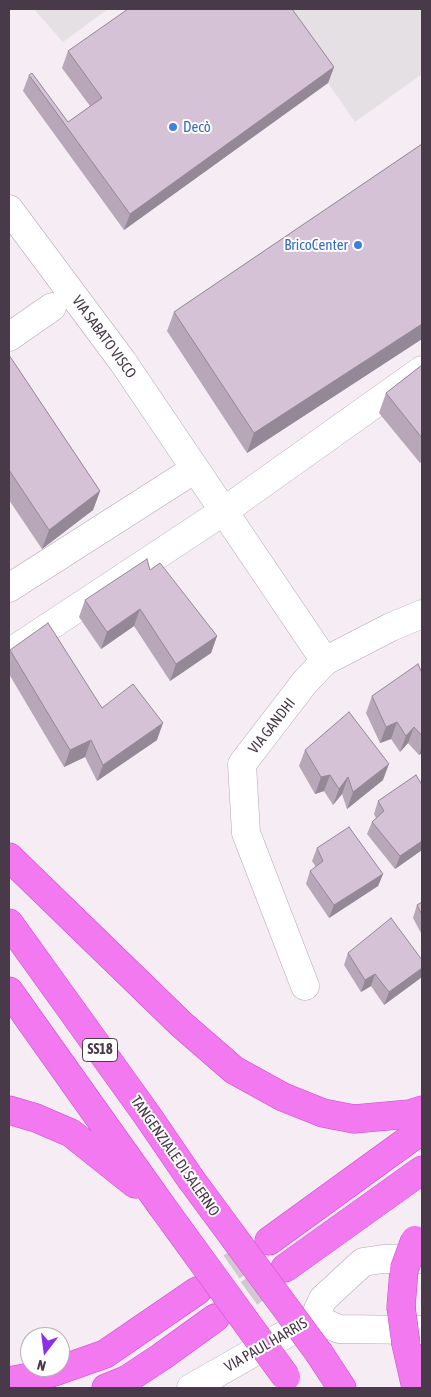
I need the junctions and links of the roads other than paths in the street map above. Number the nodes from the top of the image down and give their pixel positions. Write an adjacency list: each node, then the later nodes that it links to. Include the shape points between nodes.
1 (9, 209): 5 (street, VIA SABATO VISCO, via 123,362)
2 (52, 307): 3 (street, VIA SABATO VISCO)
3 (9, 337)
4 (422, 370): 6 (street)
5 (195, 469): 6 (street, VIA SABATO VISCO); 7 (street)
6 (224, 511): 9 (street); 10 (street, VIA SABATO VISCO)
7 (9, 588)
8 (422, 614): 10 (street, VIA GANDHI)
9 (9, 653)
10 (325, 660): 13 (street, VIA GANDHI, via 242,764 246,833)
11 (9, 857): 16 (highway, via 181,1024 234,1070 283,1097 323,1113 354,1119)
12 (9, 923): 32 (highway, TANGENZIALE DI SALERNO / SS18, bridge)
13 (305, 986)
14 (9, 992): 19 (highway, SS18)
15 (9, 1110): 19 (highway, via 71,1133)
16 (422, 1110)
17 (422, 1130): 20 (highway)
18 (422, 1170): 22 (highway)
19 (161, 1205): 29 (highway, SS18, bridge)
20 (269, 1241)
21 (416, 1251): 25 (street, VIA PAUL HARRIS, via 363,1262 323,1300); 26 (highway, bridge, via 401,1307)
22 (284, 1268)
23 (197, 1291): 28 (highway, via 105,1354 51,1373)
24 (215, 1318): 30 (highway, via 126,1380)
25 (314, 1318): 26 (street, VIA PAUL HARRIS, via 338,1329); 27 (street, VIA PAUL HARRIS)
26 (414, 1337): 33 (highway)
27 (224, 1380): 31 (street, VIA PAUL HARRIS)
28 (9, 1381)
29 (290, 1383)
30 (106, 1388)
31 (191, 1388)
32 (342, 1388)
33 (416, 1388)

